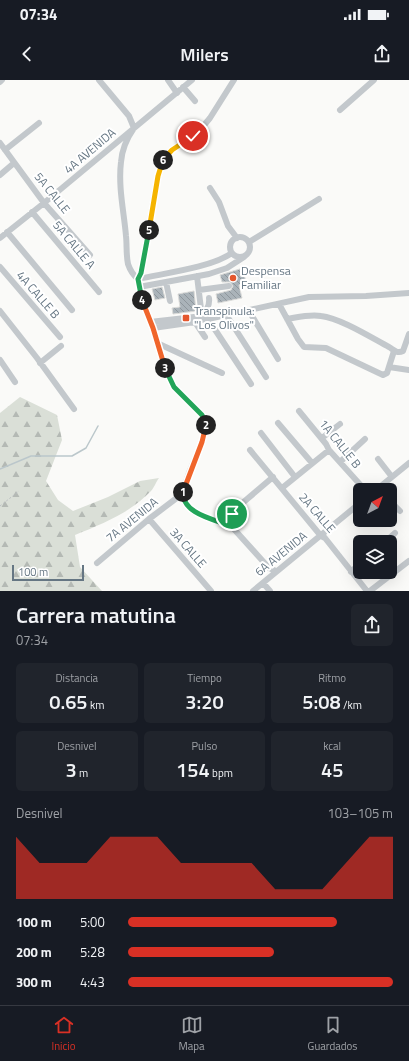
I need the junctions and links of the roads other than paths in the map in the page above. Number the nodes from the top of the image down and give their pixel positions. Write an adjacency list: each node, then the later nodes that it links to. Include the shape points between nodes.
1 (99, 80): 11 (street, via 129,116)
2 (168, 80): 7 (street)
3 (192, 80): 6 (street, 4A AVENIDA)
4 (234, 80): 29 (street, via 200,130 172,150 163,161)
5 (374, 80): 9 (street)
6 (184, 87): 7 (street, 4A AVENIDA); 8 (street)
7 (177, 92): 11 (street, 4A AVENIDA)
8 (195, 101)
9 (340, 110)
10 (39, 123): 13 (street)
11 (134, 128): 18 (street, 4A AVENIDA); 29 (street, via 128,137 120,162 120,181 128,262 132,273)
12 (0, 143): 13 (street, 5A CALLE)
13 (5, 150): 14 (street, 5A CALLE)
14 (14, 164): 15 (street); 18 (street, 5A CALLE)
15 (0, 174)
16 (210, 188): 22 (street, via 219,202 228,226)
17 (319, 199): 23 (street)
18 (44, 203): 19 (street, 4A AVENIDA); 25 (street, 5A CALLE)
19 (32, 212): 20 (street, 4A AVENIDA); 34 (street, 5A CALLE A)
20 (7, 232): 21 (street, 4A AVENIDA); 39 (street)
21 (0, 238)
22 (237, 238): 23 (street, via 245,238); 24 (street, via 231,244)
23 (249, 242): 26 (street, via 250,250)
24 (232, 253): 26 (street); 29 (street, via 203,265)
25 (90, 255)
26 (244, 257): 28 (street, via 227,268)
27 (0, 267): 49 (street, 4A CALLE B)
28 (197, 276): 30 (street); 33 (street)
29 (138, 279): 32 (street)
30 (166, 282): 32 (street); 37 (street)
31 (229, 286): 33 (street)
32 (139, 287): 46 (street)
33 (199, 290): 43 (street)
34 (99, 292)
35 (409, 293): 38 (street, via 316,296)
36 (209, 298): 43 (street, via 208,308)
37 (170, 301)
38 (279, 304): 41 (street); 45 (street)
39 (72, 310)
40 (0, 311): 56 (street)
41 (249, 311): 42 (street); 54 (street)
42 (227, 316): 44 (street); 60 (street)
43 (199, 319): 44 (street); 46 (street); 47 (street); 50 (street)
44 (208, 319): 62 (street)
45 (287, 319): 53 (street, via 310,316 331,318); 57 (street, via 305,347 326,348 380,375 386,374)
46 (152, 325): 47 (street); 51 (street)
47 (163, 327): 51 (street)
48 (409, 334): 53 (street, via 403,352)
49 (60, 337)
50 (205, 338)
51 (156, 340): 59 (street); 82 (street, via 174,387 202,415 206,424 202,442)
52 (62, 346): 56 (street)
53 (394, 351): 57 (street)
54 (278, 359)
55 (0, 360): 61 (street)
56 (40, 362): 63 (street)
57 (389, 367): 58 (street)
58 (409, 370)
59 (222, 373)
60 (266, 377)
61 (15, 382)
62 (251, 384)
63 (74, 409)
64 (299, 411): 68 (street, 1A CALLE B)
65 (278, 423): 73 (street)
66 (340, 424): 68 (street)
67 (261, 433): 76 (street)
68 (322, 438): 71 (street, 1A CALLE B)
69 (365, 439): 74 (street)
70 (250, 450): 78 (street, 2A CALLE)
71 (329, 450): 73 (street); 74 (street, 1A CALLE B)
72 (378, 459): 77 (street)
73 (312, 462): 76 (street)
74 (340, 462): 79 (street, 1A CALLE B)
75 (409, 463): 77 (street)
76 (295, 477): 81 (street)
77 (392, 477): 80 (street)
78 (273, 478): 81 (street, 2A CALLE); 87 (street, via 233,511)
79 (359, 483)
80 (385, 483)
81 (282, 488): 88 (street, 2A CALLE)
82 (182, 494): 86 (street, 7A AVENIDA); 87 (street, via 185,503 194,512)
83 (397, 508): 85 (street)
84 (353, 509): 88 (street, 6A AVENIDA)
85 (400, 511)
86 (149, 519): 90 (street, 7A AVENIDA); 94 (street, 3A CALLE)
87 (228, 525): 91 (street, via 238,532 269,568)
88 (321, 536): 91 (street, 6A AVENIDA); 92 (street, 2A CALLE)
89 (409, 561): 98 (street)
90 (97, 563)
91 (276, 571): 93 (street, 6A AVENIDA)
92 (351, 572): 97 (street, 2A CALLE)
93 (263, 583): 95 (street, 6A AVENIDA); 96 (street)
94 (211, 591)
95 (252, 591)
96 (270, 591)
97 (366, 591)
98 (370, 591)

